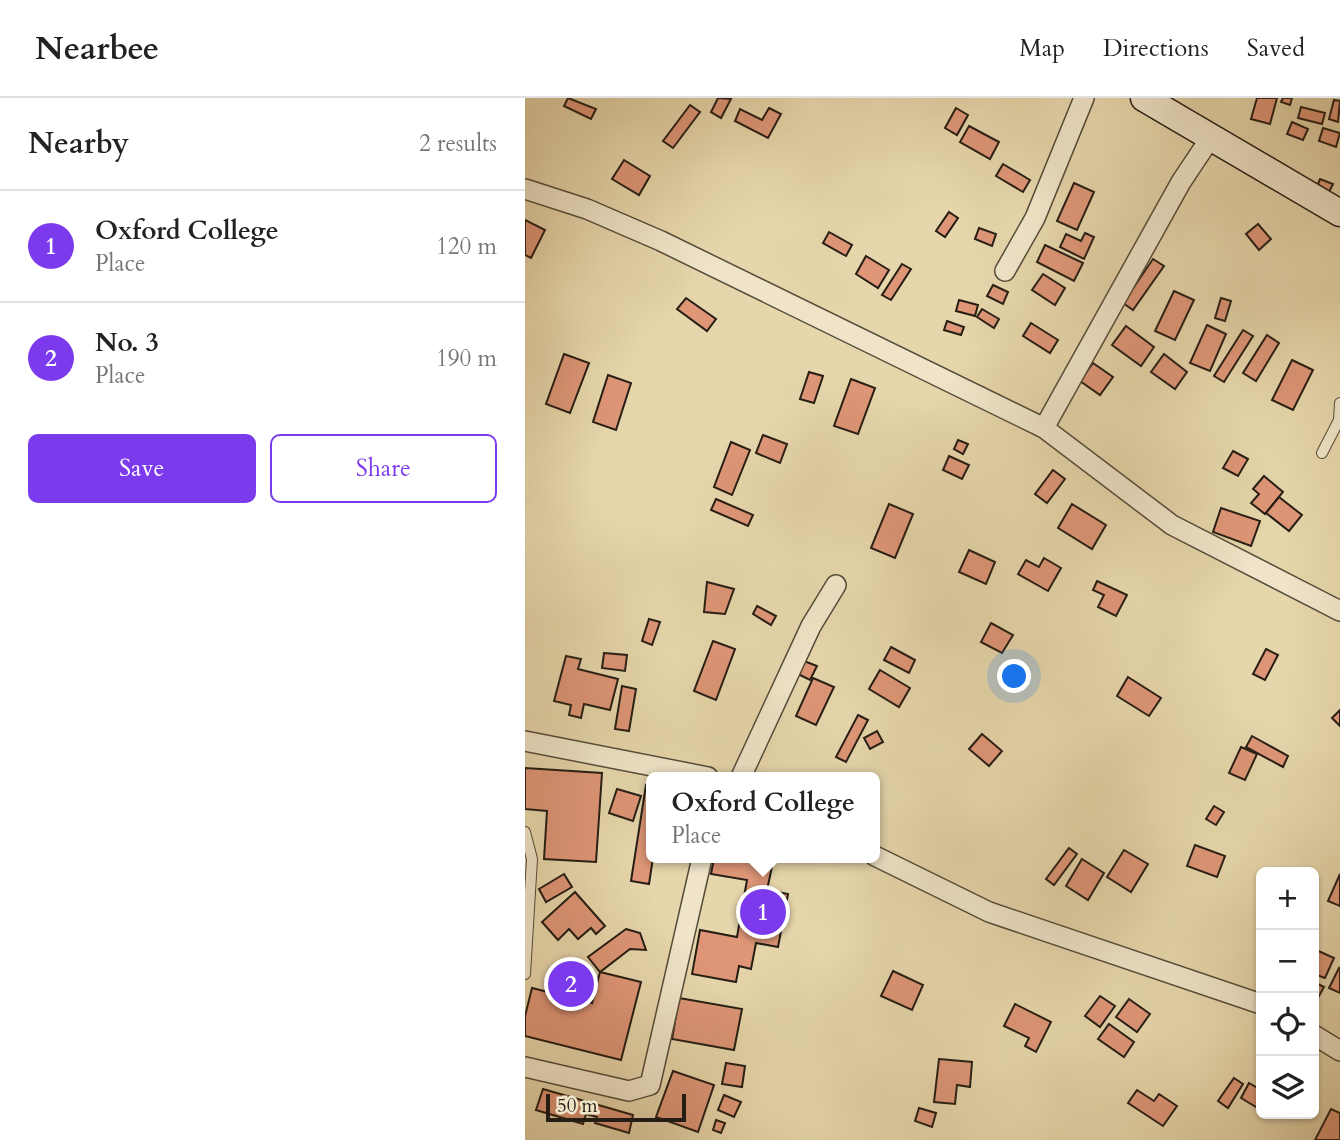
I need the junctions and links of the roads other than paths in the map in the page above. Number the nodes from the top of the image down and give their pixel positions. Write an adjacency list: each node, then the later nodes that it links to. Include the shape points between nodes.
1 (1084, 98): 6 (street, via 1035,218)
2 (1154, 100): 3 (street)
3 (1211, 136): 5 (street); 8 (street)
4 (525, 189): 8 (street, via 661,241)
5 (1340, 213)
6 (1005, 271)
7 (1340, 403): 9 (lane, via 1339,419)
8 (1044, 428): 11 (street, via 1172,525)
9 (1322, 453)
10 (835, 585): 14 (street, via 811,626)
11 (1340, 611)
12 (525, 741): 13 (street)
13 (683, 772)
14 (743, 772)
15 (525, 832): 18 (lane, via 532,859)
16 (880, 858): 19 (street, via 989,912)
17 (701, 863): 22 (street, via 650,1085 629,1091)
18 (525, 974)
19 (1256, 1002)
20 (1319, 1038): 21 (street)
21 (1340, 1051)
22 (525, 1067)

